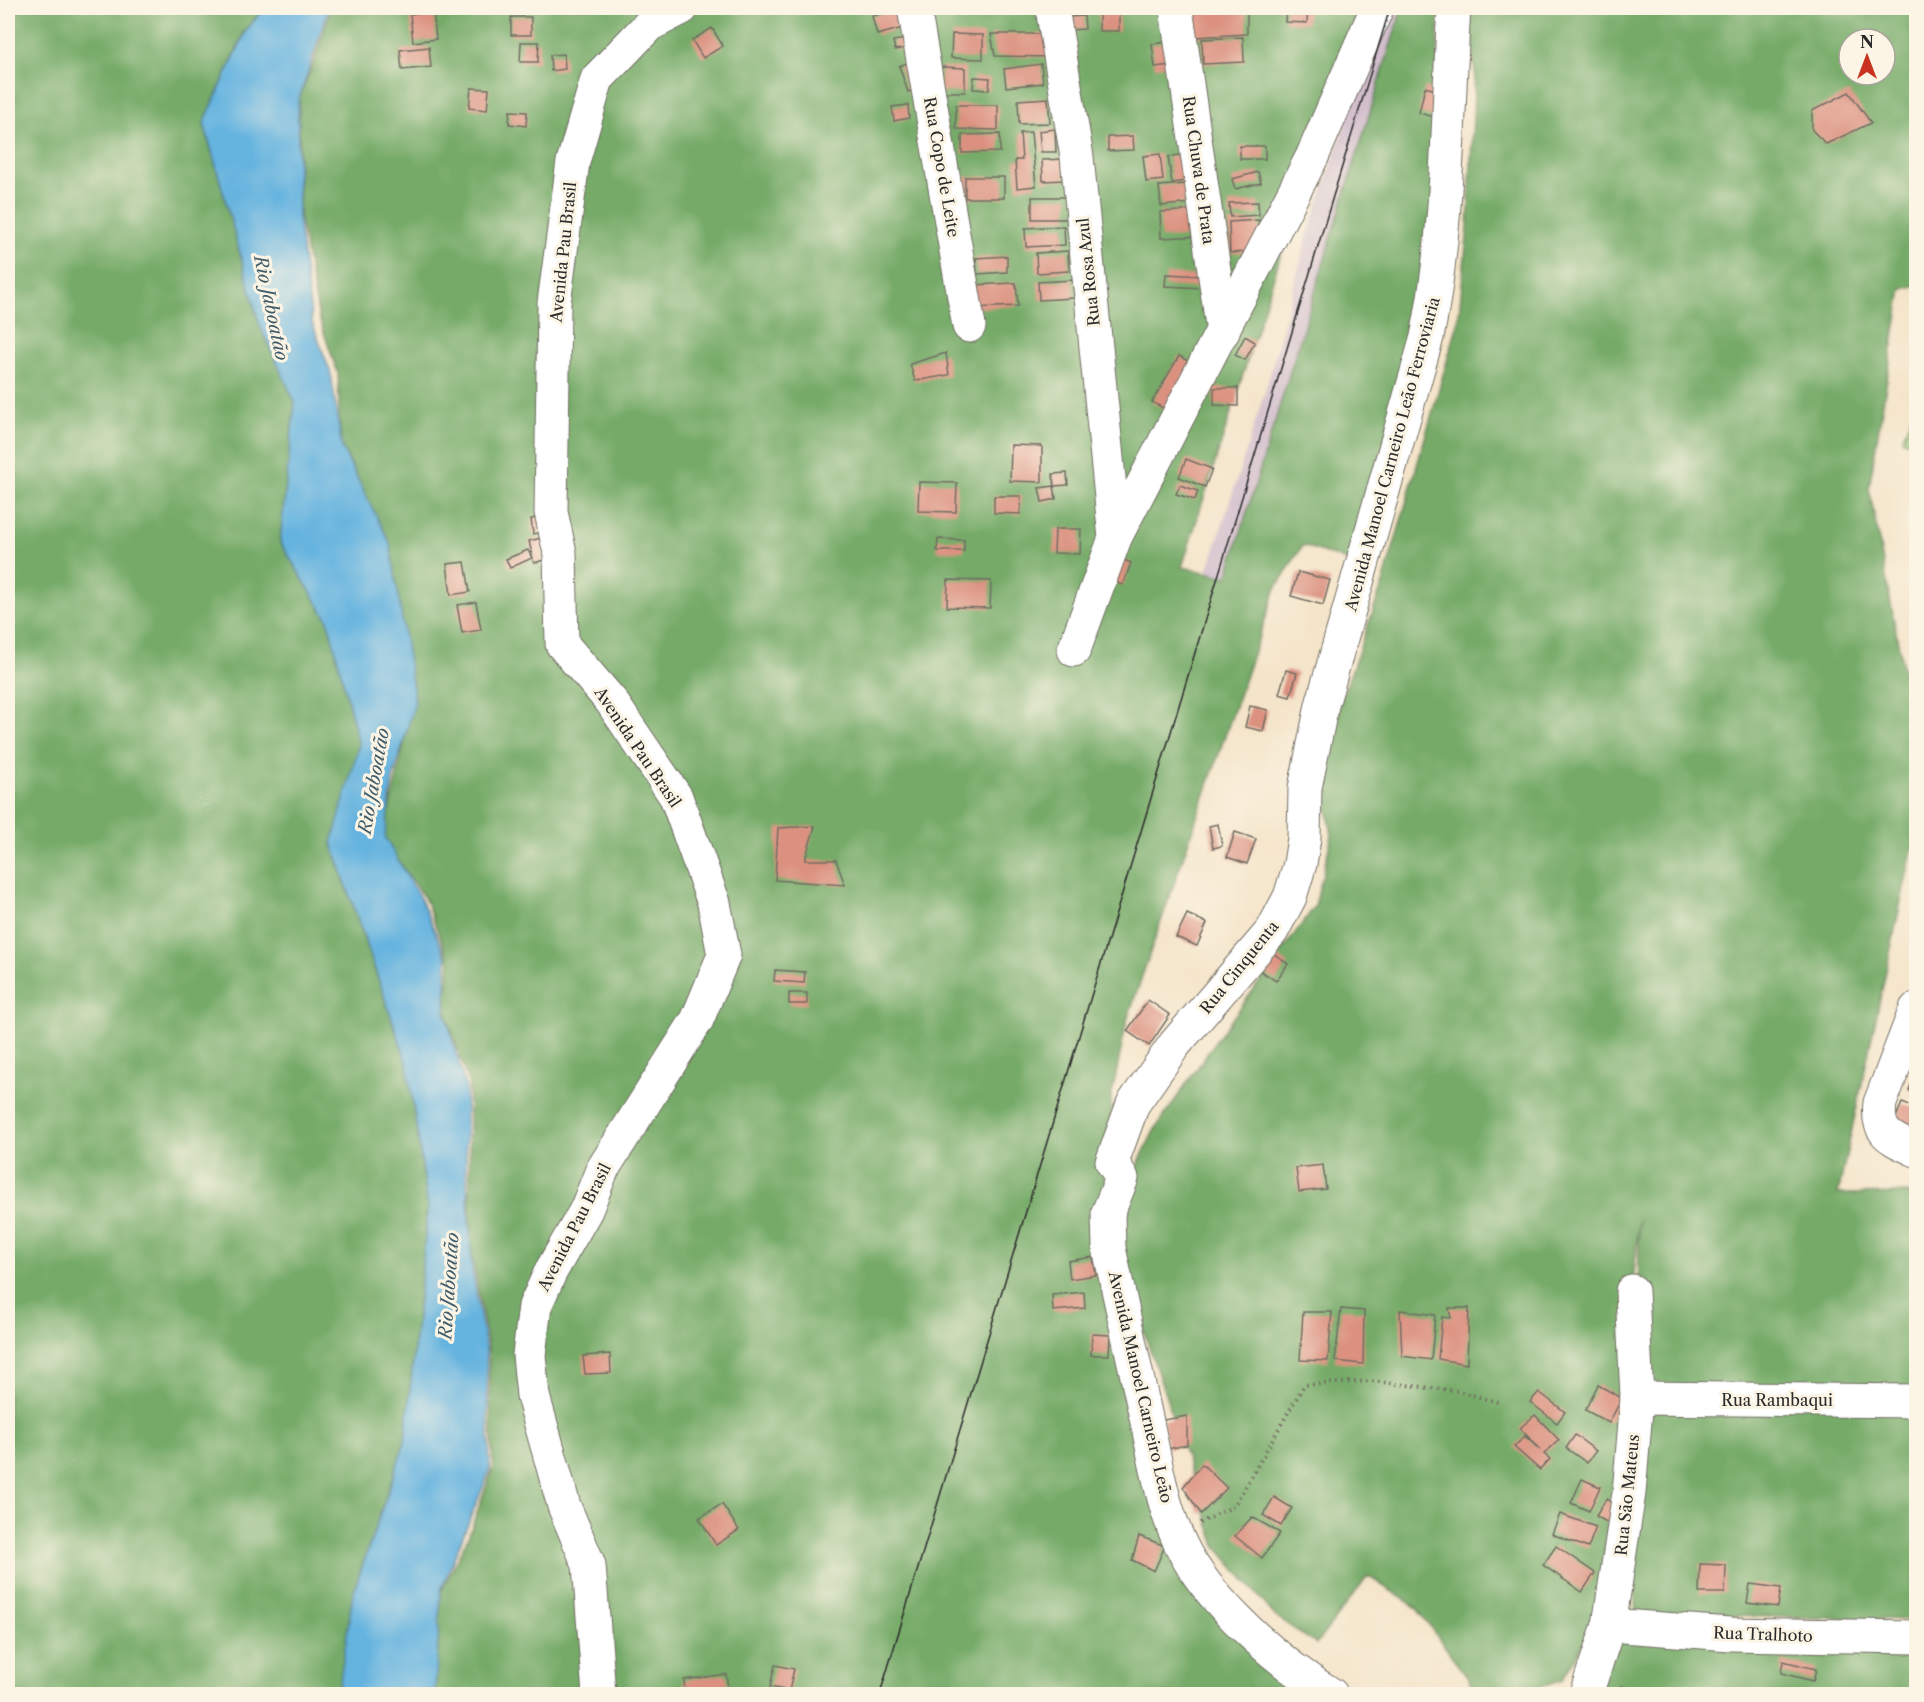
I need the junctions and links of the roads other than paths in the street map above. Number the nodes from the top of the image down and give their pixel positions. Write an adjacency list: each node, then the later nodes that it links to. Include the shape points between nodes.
1 (682, 8): 20 (street, Avenida Pau Brasil, via 648,25 597,79 573,162 554,303 551,512 560,553 562,644 611,701 676,797 714,903 724,955 697,1020 602,1170 586,1210 535,1306 529,1355 533,1396 564,1506 589,1565)
2 (914, 8): 7 (street, Rua Copo de Leite)
3 (1052, 8): 9 (street, Rua Rosa Azul, via 1077,157)
4 (1176, 8): 8 (street, Rua Chuva de Prata)
5 (1377, 8): 8 (street, via 1312,157)
6 (1454, 8): 11 (street, Avenida Manoel Carneiro Leão Ferroviaria, via 1437,288 1427,337 1322,705)
7 (969, 326)
8 (1222, 332): 9 (street)
9 (1115, 538): 10 (street)
10 (1074, 650)
11 (1305, 788): 13 (street, Rua Cinquenta, via 1300,864 1290,897 1272,931 1175,1044 1133,1104)
12 (1917, 1009): 14 (street, via 1880,1103 1878,1118 1889,1137)
13 (1124, 1127): 21 (street, Avenida Manoel Carneiro Leão, via 1112,1162 1122,1178 1107,1213 1109,1248 1162,1490 1192,1564 1231,1612 1299,1676)
14 (1917, 1150)
15 (1632, 1291): 16 (street, Rua São Mateus)
16 (1637, 1398): 17 (street, Rua Rambaqui); 18 (street, Rua São Mateus, via 1629,1492)
17 (1917, 1401)
18 (1609, 1625): 19 (street, Rua Tralhoto, via 1730,1634); 22 (street, Rua São Mateus)
19 (1917, 1637)
20 (599, 1695)
21 (1331, 1695)
22 (1586, 1695)

